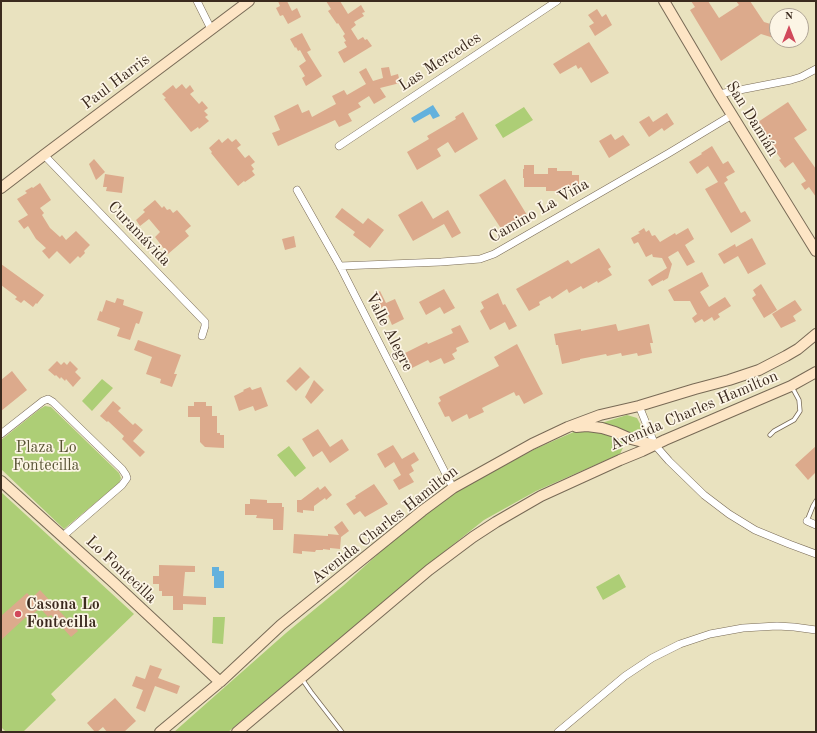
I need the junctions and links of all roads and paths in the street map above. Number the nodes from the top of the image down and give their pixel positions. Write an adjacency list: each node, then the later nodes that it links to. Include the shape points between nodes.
1 (197, 1): 5 (street)
2 (249, 1): 5 (main road, Paul Harris)
3 (557, 1): 9 (street, Las Mercedes)
4 (664, 1): 7 (main road, San Damián)
5 (211, 29): 10 (main road, Paul Harris)
6 (816, 69): 7 (street, via 791,80)
7 (719, 94): 8 (main road, San Damián)
8 (732, 115): 13 (main road, San Damián); 14 (street, Camino La Viña, via 494,254 480,259)
9 (339, 146)
10 (44, 155): 11 (main road, Paul Harris); 16 (street, Curamávida, via 205,322)
11 (1, 188)
12 (297, 190): 14 (street, Valle Alegre)
13 (816, 251)
14 (340, 266): 27 (street, Valle Alegre)
15 (816, 334): 19 (main road, Avenida Charles Hamilton, via 798,349 759,370)
16 (202, 336)
17 (816, 372): 18 (main road, Avenida Charles Hamilton)
18 (791, 386): 22 (lane, via 799,400 800,411 794,420); 24 (main road, Avenida Charles Hamilton)
19 (639, 406): 20 (main road, Avenida Charles Hamilton, via 600,415); 24 (street)
20 (568, 427): 23 (main road, via 602,428); 27 (main road, Avenida Charles Hamilton)
21 (1, 434): 31 (street, via 43,401 48,400 53,402 126,475 122,486)
22 (770, 435)
23 (631, 439): 24 (main road); 25 (main road, via 628,452)
24 (655, 445): 25 (main road, Avenida Charles Hamilton); 32 (street, via 710,500 729,514 772,538)
25 (620, 460): 34 (main road, Avenida Charles Hamilton, via 541,496 473,537 429,570)
26 (1, 480): 31 (main road, Lo Fontecilla)
27 (453, 488): 35 (main road, Avenida Charles Hamilton, via 281,625)
28 (816, 502): 29 (lane)
29 (807, 521): 30 (street)
30 (816, 525)
31 (63, 536): 35 (main road, Lo Fontecilla)
32 (816, 554)
33 (816, 630): 39 (street, via 777,626 743,628 710,634 680,644 625,676)
34 (302, 678): 37 (main road, Avenida Charles Hamilton); 38 (lane)
35 (220, 682): 36 (main road, Avenida Charles Hamilton)
36 (160, 732)
37 (237, 732)
38 (342, 732)
39 (558, 732)

